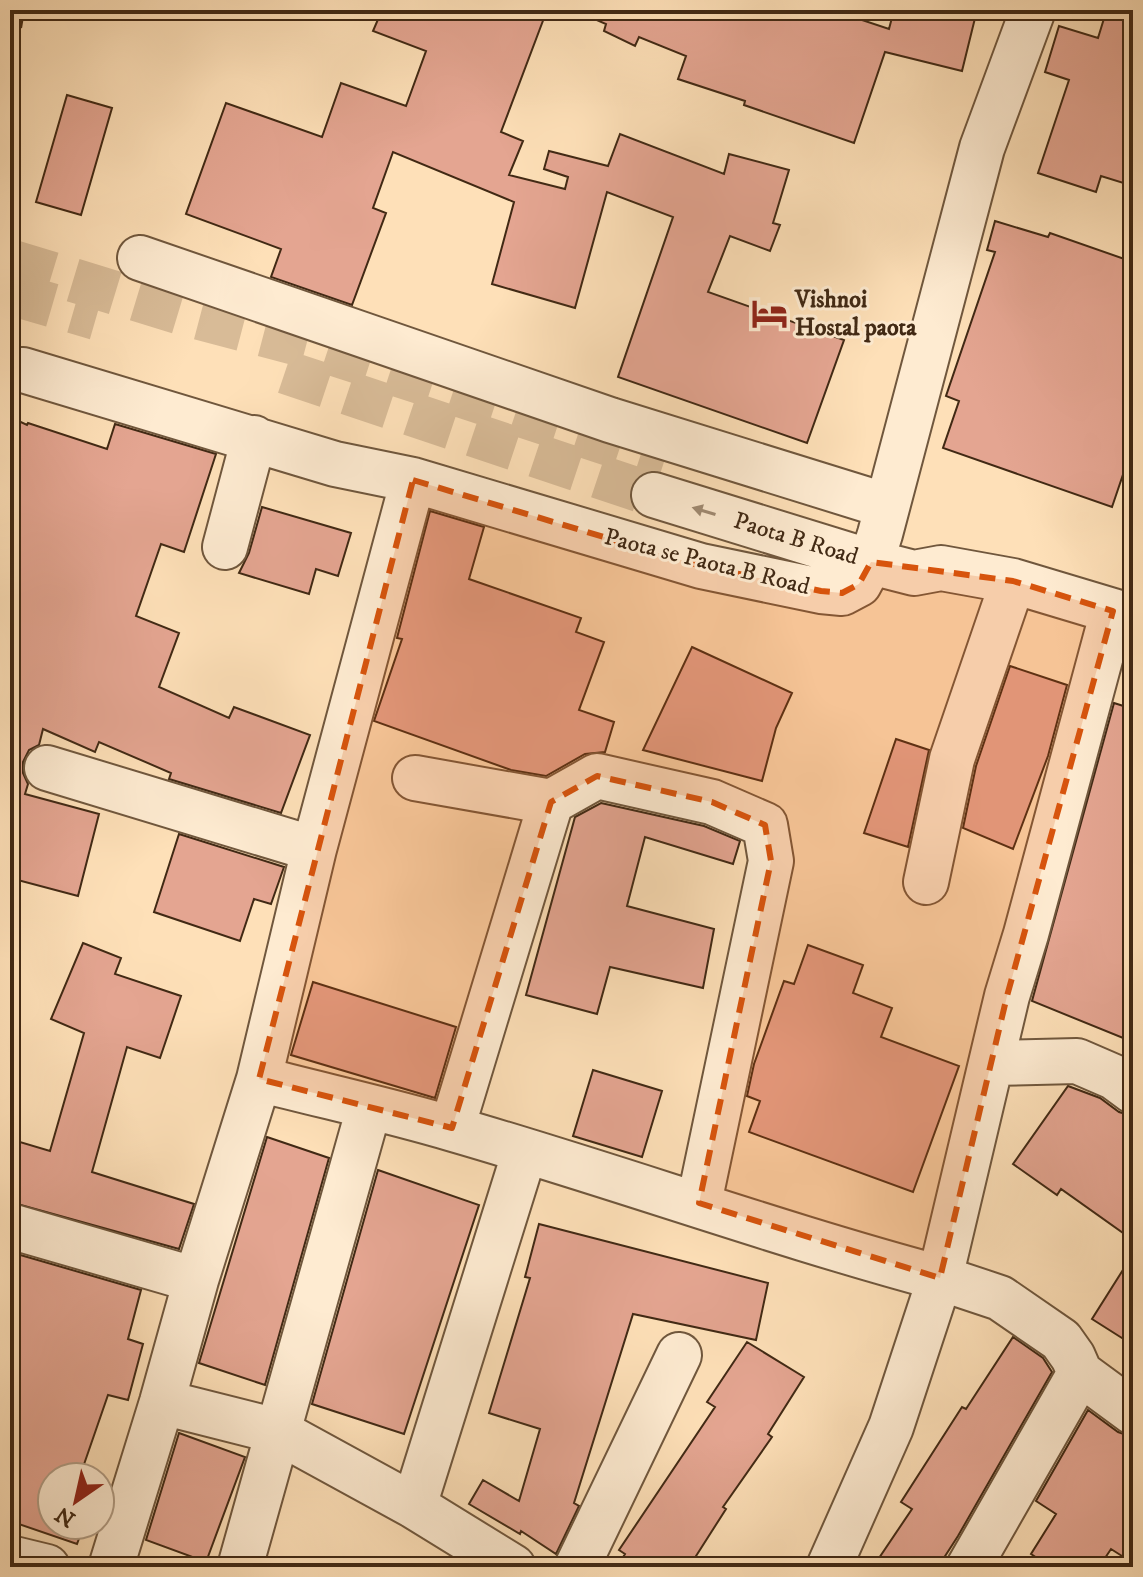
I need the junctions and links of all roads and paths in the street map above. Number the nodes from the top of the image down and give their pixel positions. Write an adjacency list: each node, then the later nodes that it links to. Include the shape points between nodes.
1 (1033, 10): 7 (street, Paota se Paota B Road, via 982,148)
2 (140, 258): 7 (street, via 610,420)
3 (23, 370): 4 (street, Paota se Paota B Road)
4 (254, 438): 6 (street, Paota se Paota B Road, via 335,464); 8 (street)
5 (659, 478): 7 (street, Paota B Road)
6 (413, 480): 7 (street, Paota se Paota B Road, via 701,566 821,591 842,593 859,584); 14 (street)
7 (879, 534): 9 (street, Paota B Road, via 919,550 941,568)
8 (225, 547)
9 (1013, 581): 10 (street, Paota B Road); 15 (street, via 952,759)
10 (1123, 614): 16 (street)
11 (47, 768): 14 (street)
12 (415, 778): 13 (street)
13 (551, 802): 20 (street); 22 (street, via 597,776 712,802 765,825 771,861)
14 (314, 849): 17 (street)
15 (926, 882)
16 (991, 1063): 18 (street, via 1077,1061); 24 (street)
17 (259, 1079): 19 (street); 25 (street)
18 (1133, 1091)
19 (369, 1108): 20 (street); 30 (street)
20 (452, 1128): 21 (street)
21 (525, 1151): 22 (street); 31 (street)
22 (699, 1203): 24 (street)
23 (10, 1226): 25 (street)
24 (940, 1278): 27 (street, via 1000,1298 1061,1340); 38 (street, via 891,1427)
25 (196, 1280): 28 (street)
26 (679, 1355): 37 (street)
27 (1080, 1373): 29 (street); 39 (street)
28 (162, 1402): 30 (street); 34 (street)
29 (1133, 1412)
30 (277, 1431): 31 (street); 35 (street)
31 (414, 1506): 36 (street)
32 (10, 1558): 33 (street)
33 (47, 1567)
34 (111, 1567)
35 (240, 1567)
36 (513, 1567)
37 (577, 1567)
38 (829, 1567)
39 (969, 1567)

